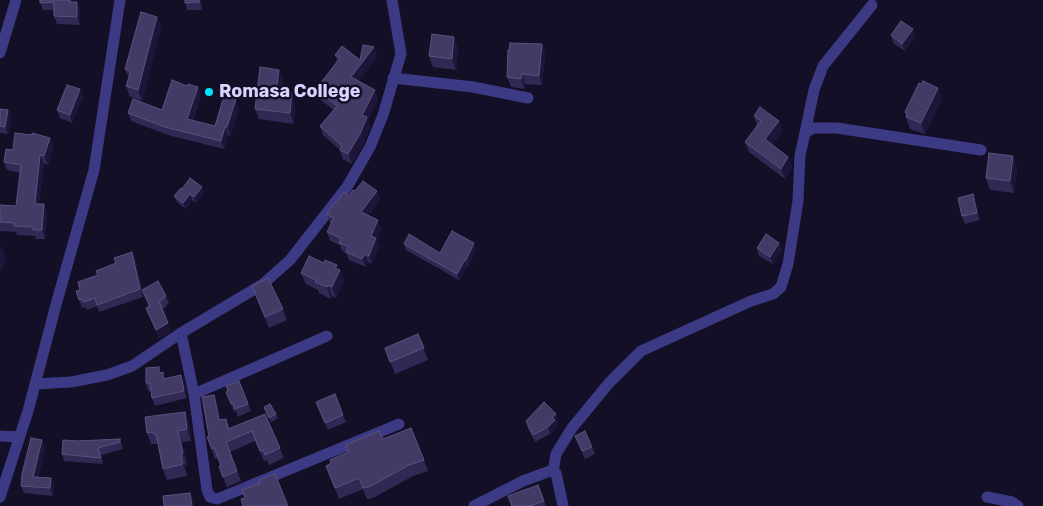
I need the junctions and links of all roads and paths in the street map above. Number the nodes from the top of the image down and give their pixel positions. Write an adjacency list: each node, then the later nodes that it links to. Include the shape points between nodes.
1 (16, 0): 5 (street)
2 (120, 0): 12 (street, via 94,170)
3 (392, 0): 6 (street, via 401,54)
4 (872, 5): 8 (street, via 823,66)
5 (0, 53)
6 (394, 78): 7 (street, via 473,87); 10 (street, via 370,147 347,187 290,260 263,284)
7 (528, 98)
8 (805, 133): 9 (street, via 813,128 837,128); 17 (street, via 800,155 798,201 782,287 773,294 641,350 572,428 556,454)
9 (982, 150)
10 (181, 333): 12 (street, via 146,358 107,375); 13 (street)
11 (326, 336): 13 (street)
12 (35, 384): 16 (street)
13 (194, 394): 14 (street, via 207,490 210,497 217,499)
14 (399, 424)
15 (0, 436): 16 (street)
16 (19, 437): 18 (street)
17 (553, 472): 20 (street, via 523,481); 21 (street, via 556,473)
18 (0, 497)
19 (987, 497): 22 (street)
20 (474, 506)
21 (563, 506)
22 (1018, 506)

